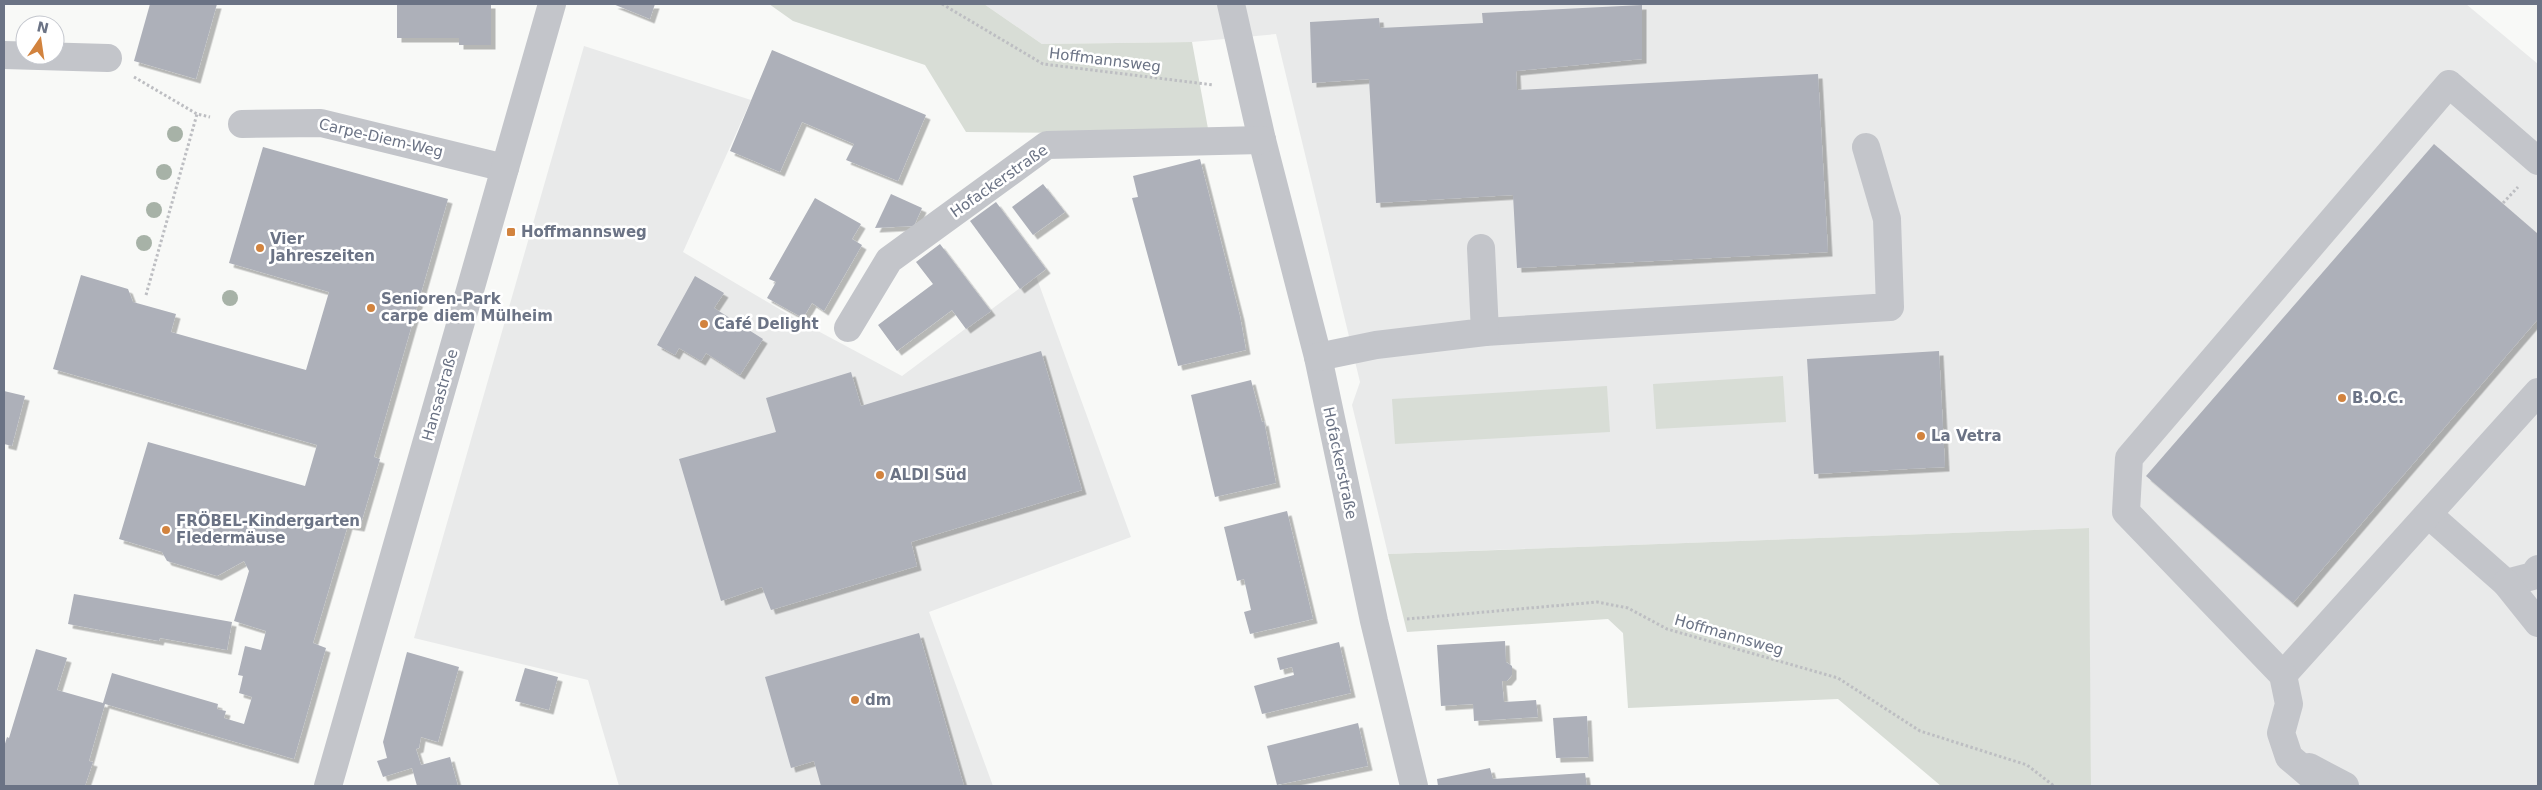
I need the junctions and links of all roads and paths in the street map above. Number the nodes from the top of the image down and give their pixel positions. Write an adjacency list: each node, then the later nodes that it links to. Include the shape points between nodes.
1 (552, 4): 12 (street, Hansastraße)
2 (942, 4): 6 (path, Hoffmannsweg, via 1043,64)
3 (1231, 4): 6 (street, Hofackerstraße)
4 (4, 55): 5 (street)
5 (108, 58): 7 (path, via 138,81)
6 (1251, 89): 9 (street, Hofackerstraße)
7 (197, 114): 8 (path); 14 (path)
8 (242, 124): 12 (street, Carpe-Diem-Weg, via 321,122)
9 (1262, 140): 15 (street, Hofackerstraße, via 1047,145 889,260); 17 (street, Hofackerstraße)
10 (1866, 148): 16 (street, via 1887,219 1890,307)
11 (2538, 161): 24 (street, via 2449,84 2129,458 2126,512)
12 (505, 168): 26 (street, Hansastraße)
13 (1481, 248): 16 (street)
14 (146, 295)
15 (848, 328)
16 (1484, 332): 17 (street)
17 (1318, 357): 22 (street, Hofackerstraße)
18 (2538, 392): 19 (street)
19 (2429, 515): 21 (street); 24 (street)
20 (2538, 569): 21 (street, via 2533,576)
21 (2506, 583): 23 (street)
22 (1374, 621): 27 (street, Hofackerstraße); 28 (path, Hoffmannsweg, via 1597,602 1628,608 1667,629 1838,678 1920,731 2028,765)
23 (2538, 622)
24 (2283, 675): 25 (street, via 2289,704 2281,733)
25 (2290, 757): 29 (street); 30 (street)
26 (328, 786)
27 (1414, 786)
28 (2054, 786)
29 (2324, 786)
30 (2345, 786)

